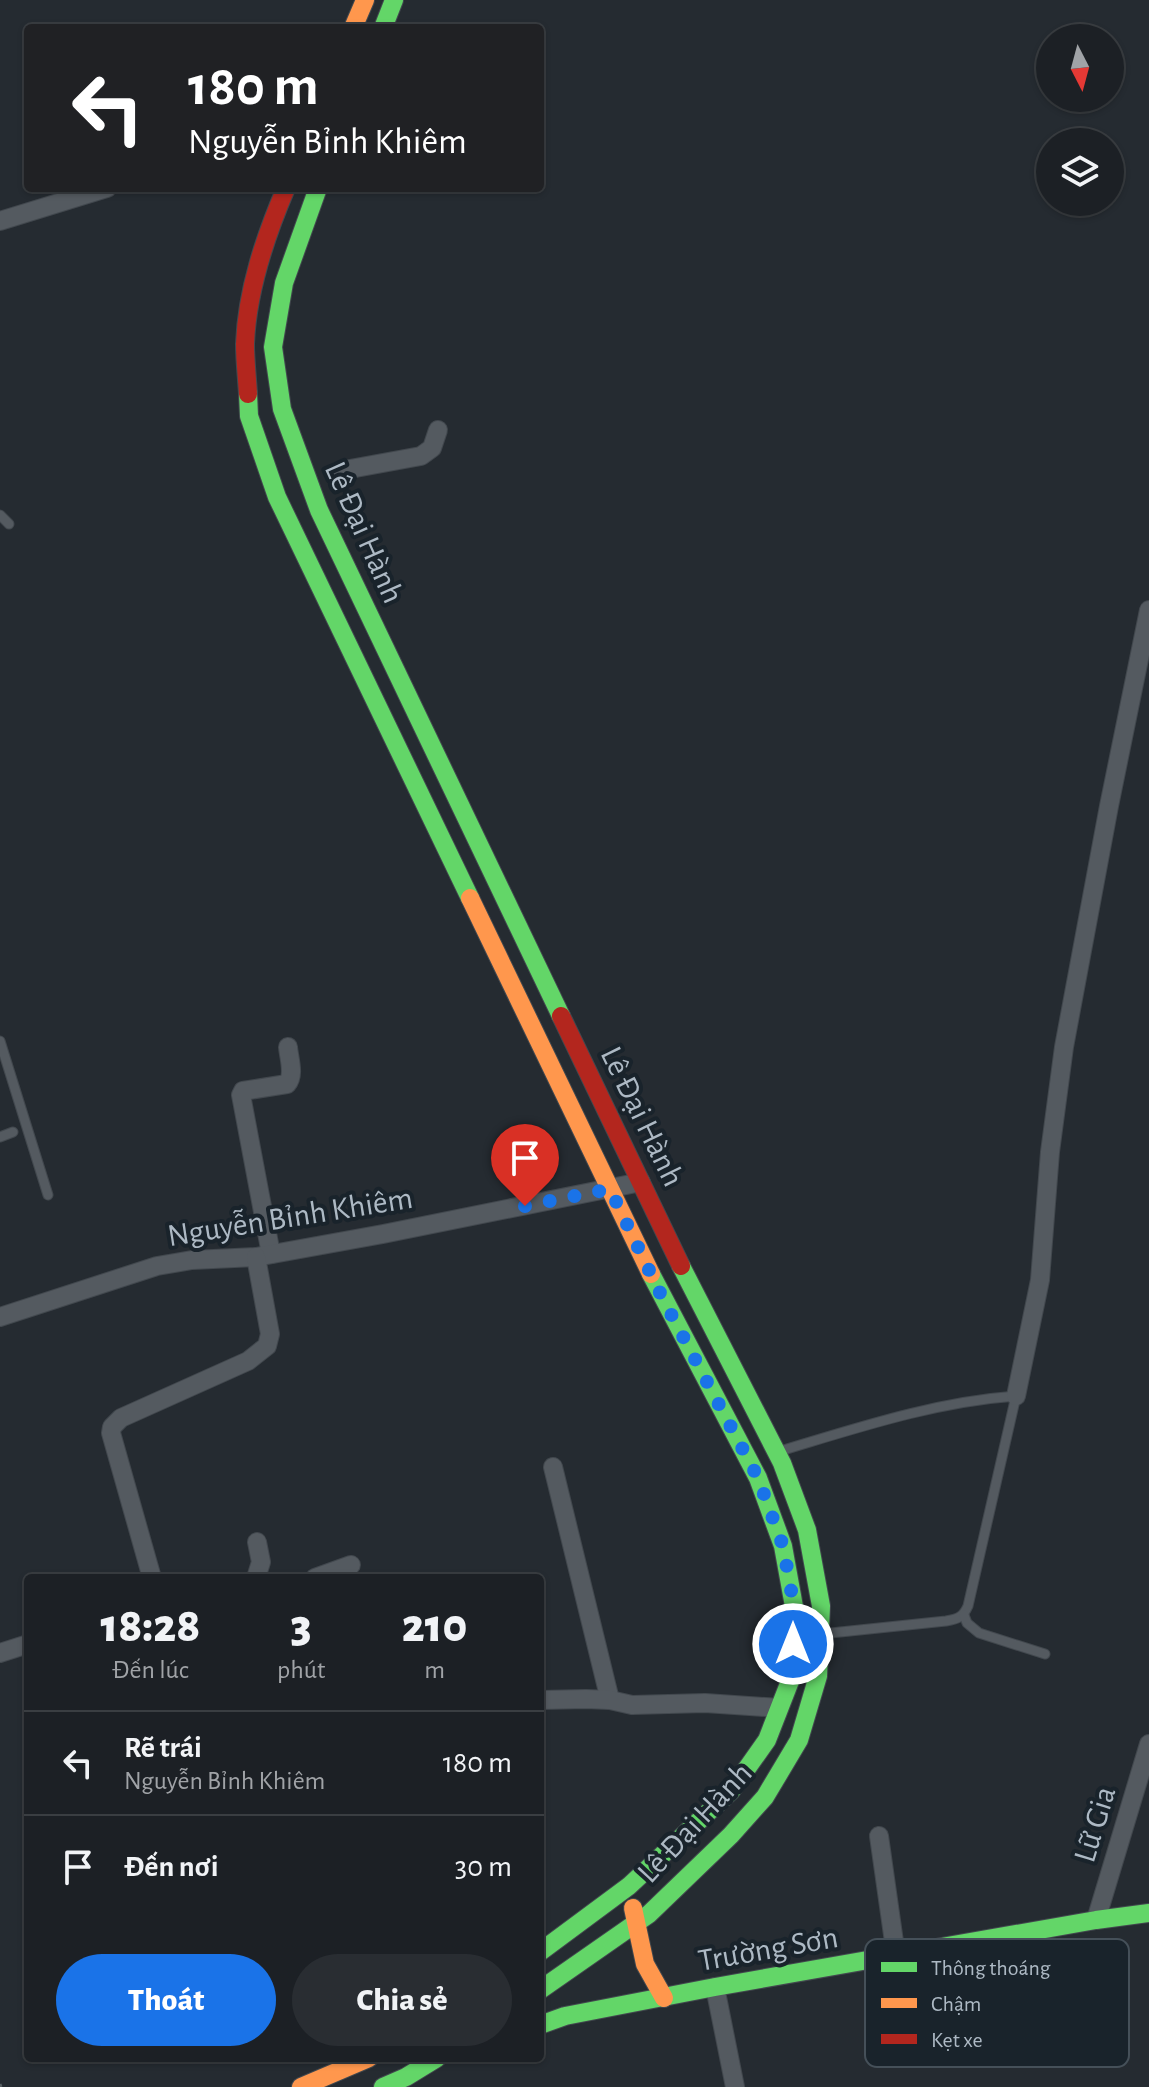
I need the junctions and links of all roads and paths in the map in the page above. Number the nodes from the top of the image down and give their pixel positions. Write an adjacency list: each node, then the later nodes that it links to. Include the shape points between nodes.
1 (365, 0): 3 (main road)
2 (394, 0): 4 (main road)
3 (355, 24)
4 (385, 24)
5 (84, 192): 8 (street)
6 (284, 192): 19 (main road, Lê Đại Hành, via 251,289 245,344 249,416 277,497)
7 (317, 192): 18 (main road, Lê Đại Hành, via 284,283 273,347 282,409 319,510)
8 (0, 221)
9 (438, 430): 10 (street, via 432,448 421,456)
10 (339, 471)
11 (0, 515): 12 (lane)
12 (9, 524)
13 (1149, 610): 23 (street, via 1064,1047 1040,1280)
14 (0, 1041): 20 (lane)
15 (288, 1047): 21 (street, via 290,1082 241,1095)
16 (13, 1132): 17 (lane)
17 (0, 1137)
18 (641, 1182): 19 (street, Nguyễn Bỉnh Khiêm); 24 (main road, Lê Đại Hành)
19 (610, 1189): 21 (street, Nguyễn Bỉnh Khiêm); 38 (main road, Lê Đại Hành, via 758,1478 783,1546 795,1612 792,1676)
20 (48, 1195)
21 (264, 1256): 22 (street, Nguyễn Bỉnh Khiêm, via 157,1266); 28 (street, via 267,1346 248,1361 121,1418 112,1427)
22 (0, 1317)
23 (1016, 1396): 24 (lane, via 943,1406); 31 (lane)
24 (777, 1452): 32 (main road, Lê Đại Hành, via 807,1530 821,1606)
25 (553, 1467): 37 (street)
26 (257, 1542): 29 (street)
27 (351, 1565): 30 (street)
28 (151, 1574)
29 (257, 1574)
30 (326, 1574)
31 (964, 1615): 32 (lane); 35 (lane, via 979,1633)
32 (820, 1634): 44 (main road, Lê Đại Hành, via 818,1676 799,1740 765,1797)
33 (24, 1645): 34 (street)
34 (0, 1653)
35 (1045, 1654)
36 (544, 1700): 37 (street)
37 (610, 1700): 38 (street)
38 (779, 1708): 41 (main road, Lê Đại Hành, via 767,1740 731,1791)
39 (1149, 1744): 43 (street, Lữ Gia)
40 (879, 1836): 45 (street)
41 (627, 1887): 44 (main road); 47 (main road, Lê Đại Hành)
42 (1149, 1913): 43 (main road, Trường Sơn)
43 (1096, 1920): 46 (main road, Trường Sơn)
44 (637, 1922): 49 (main road, Lê Đại Hành); 51 (main road, via 645,1964)
45 (894, 1939)
46 (990, 1939)
47 (544, 1949)
48 (865, 1961): 50 (main road, Trường Sơn)
49 (544, 1987)
50 (715, 1987): 51 (main road, Trường Sơn); 60 (street)
51 (664, 1998): 52 (main road, Trường Sơn)
52 (544, 2024)
53 (360, 2062): 58 (main road)
54 (401, 2062): 57 (main road)
55 (431, 2062): 57 (main road)
56 (441, 2062): 57 (main road)
57 (410, 2075): 59 (main road)
58 (301, 2087)
59 (383, 2087)
60 (735, 2087)

